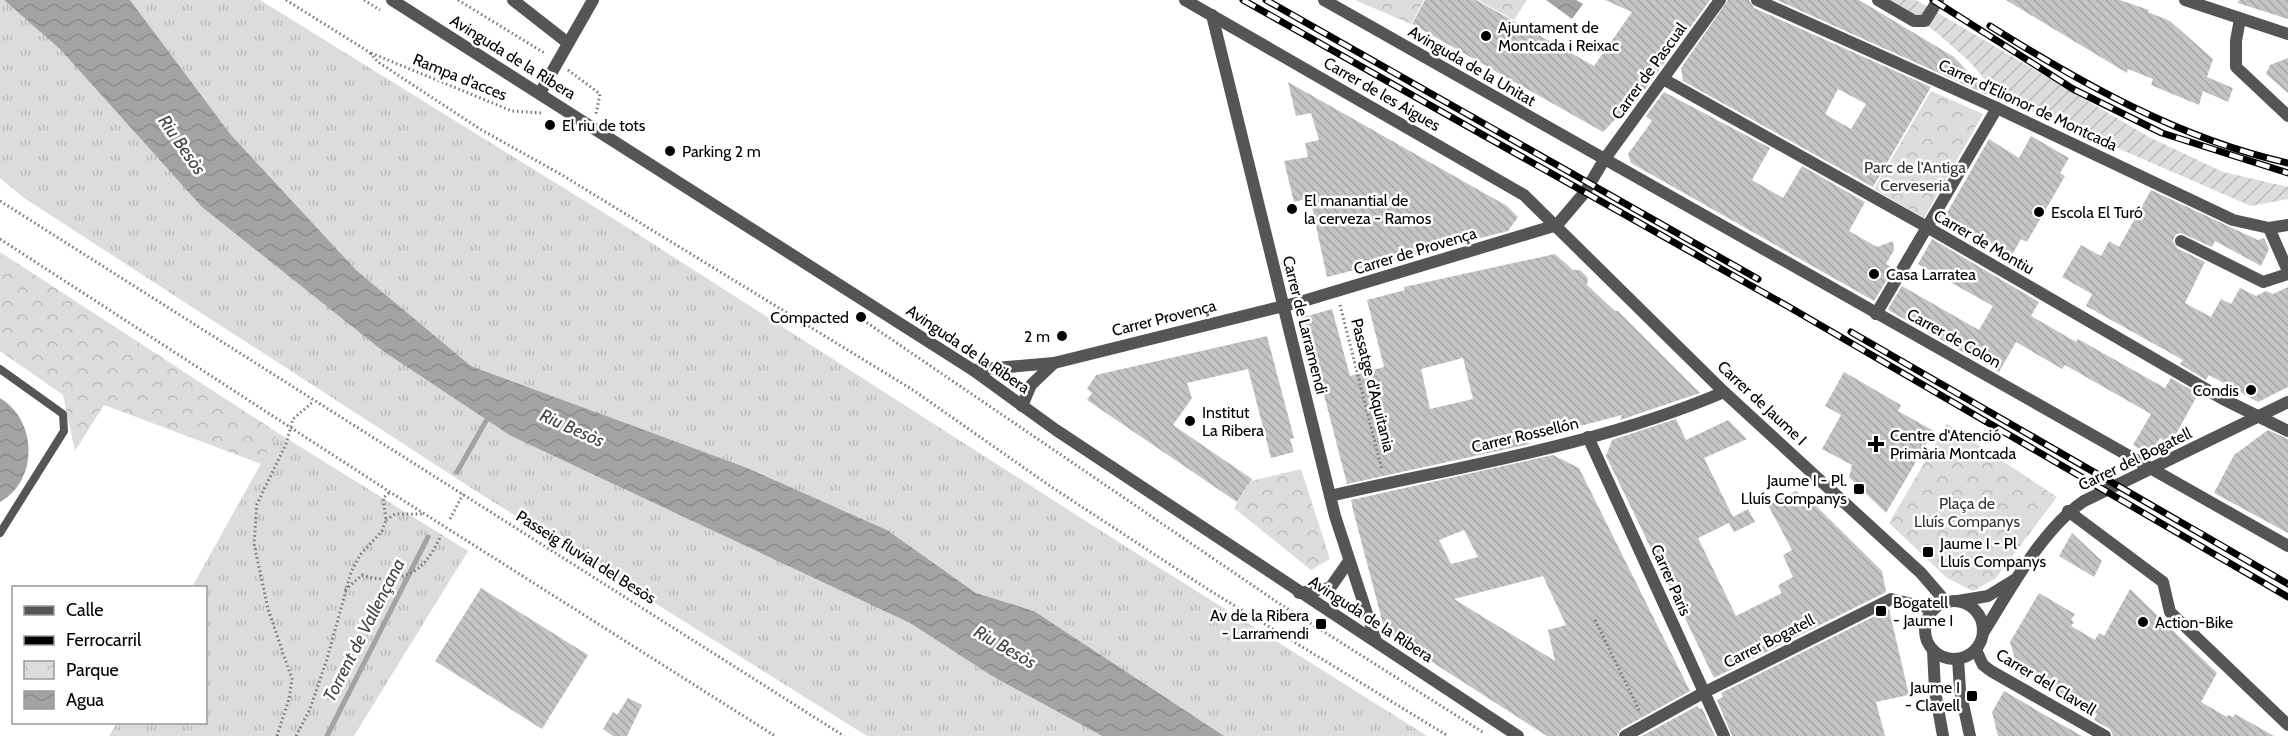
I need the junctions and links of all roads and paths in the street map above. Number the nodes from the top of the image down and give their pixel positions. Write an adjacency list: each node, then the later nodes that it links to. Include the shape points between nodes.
1 (286, 0): 17 (path)
2 (392, 0): 20 (street, Avinguda de la Ribera)
3 (458, 0): 18 (path)
4 (513, 0): 16 (street)
5 (593, 0): 16 (street)
6 (1185, 0): 13 (street, Carrer de les Aigues)
7 (1324, 0): 25 (street, Avinguda de la Unitat)
8 (1720, 0): 19 (street, Carrer de Pascual)
9 (1757, 0): 21 (street, Carrer d'Elionor de Montcada)
10 (1878, 0): 11 (street, via 1914,21 1924,21)
11 (1938, 0)
12 (2192, 1): 14 (street)
13 (1212, 15): 27 (street, Carrer de les Aigues, via 1524,195); 35 (street, Carrer de Larramendi)
14 (2240, 19): 15 (street); 23 (street, via 2236,67)
15 (2288, 34)
16 (568, 44): 18 (street)
17 (369, 52): 22 (path, Rampa d'acces, via 512,111); 80 (path, via 378,62 471,123 912,390 1209,590)
18 (557, 61): 20 (street); 24 (path, via 600,94)
19 (1665, 80): 25 (street, Carrer de Pascual); 29 (street, Carrer de Montiu)
20 (540, 93): 24 (street, Avinguda de la Ribera)
21 (1997, 108): 29 (street); 30 (street, Carrer d'Elionor de Montcada, via 2233,220)
22 (543, 113)
23 (2288, 116)
24 (592, 126): 39 (street, Avinguda de la Ribera)
25 (1604, 160): 27 (street, Carrer de Pascual, via 1585,192); 36 (street, Carrer de Colon)
26 (0, 201): 42 (path, Passeig fluvial del Besòs)
27 (1557, 225): 34 (street, Carrer de Provença); 41 (street, Carrer de Jaume I)
28 (2288, 225): 30 (street, Carrer d'Elionor de Montcada)
29 (1927, 227): 36 (street); 45 (street, Carrer de Montiu, via 2223,399)
30 (2269, 228): 33 (street)
31 (0, 239): 46 (path)
32 (2181, 241): 33 (street, via 2263,282)
33 (2288, 273)
34 (1336, 292): 35 (street, Carrer de Provença); 50 (path, Passatge d'Aquitania)
35 (1282, 306): 37 (street, Carrer Provença); 53 (street, Carrer de Larramendi)
36 (1876, 314): 49 (street, Carrer de Colon)
37 (1054, 363): 39 (street, Carrer Provença); 44 (street, Carrer Provença, via 1031,385)
38 (0, 369): 58 (lane, via 63,414 64,431)
39 (973, 370): 44 (street, Avinguda de la Ribera)
40 (969, 390): 81 (path, Avinguda de la Ribera, via 1270,597)
41 (1724, 393): 48 (street, Carrer Rossellón, via 1683,410); 65 (street, Carrer de Jaume I)
42 (314, 401): 46 (path, via 293,419); 52 (path, Passeig fluvial del Besòs)
43 (2288, 402): 45 (street, Carrer del Bogatell)
44 (1022, 406): 64 (street, Avinguda de la Ribera)
45 (2261, 416): 47 (street, Carrer de Montiu); 49 (street, Carrer del Bogatell)
46 (290, 428): 51 (path); 76 (path, via 257,504 254,544 268,609 292,679)
47 (2288, 431)
48 (1588, 438): 50 (street, Carrer Rossellón); 73 (street, Carrer Paris)
49 (2152, 470): 54 (street, Carrer del Bogatell); 60 (street, Carrer de Colon)
50 (1386, 484): 53 (street, Carrer Rossellón)
51 (390, 492): 55 (path); 57 (path, via 383,498)
52 (463, 494): 56 (path); 79 (path, Passeig fluvial del Besòs)
53 (1330, 496): 61 (street, Carrer de Larramendi)
54 (2068, 511): 62 (street, Carrer del Bogatell); 75 (street, via 2163,582 2170,612)
55 (425, 514): 57 (path, via 395,513); 78 (path)
56 (450, 519)
57 (386, 520): 63 (path, via 382,531 360,555)
58 (0, 533)
59 (441, 536): 63 (path, via 420,567 389,578 373,580 362,575)
60 (2288, 546)
61 (1349, 561): 64 (street, via 1330,588); 69 (street, Carrer de Larramendi)
62 (2020, 576): 65 (street, Carrer del Bogatell, via 1988,596); 68 (street, Carrer del Bogatell)
63 (344, 591): 77 (path, via 327,659)
64 (1299, 593): 69 (street, Avinguda de la Ribera)
65 (1952, 602): 66 (street); 68 (street, via 1974,609)
66 (1934, 609): 70 (street, via 1925,626); 73 (street, Carrer Bogatell, via 1891,599)
67 (1595, 620): 74 (path)
68 (1983, 633): 71 (street)
69 (1376, 640): 82 (street, Avinguda de la Ribera)
70 (1933, 650): 72 (street, via 1946,658); 85 (street)
71 (1976, 650): 72 (street); 87 (street, Carrer del Clavell, via 1983,666)
72 (1958, 659): 86 (street)
73 (1703, 693): 74 (street, Carrer Bogatell); 84 (street, Carrer Paris)
74 (1646, 724): 83 (street, Carrer Bogatell)
75 (2288, 725)
76 (276, 736)
77 (296, 736)
78 (775, 736)
79 (844, 736)
80 (1448, 736)
81 (1488, 736)
82 (1518, 736)
83 (1625, 736)
84 (1724, 736)
85 (1943, 736)
86 (1970, 736)
87 (2105, 736)

